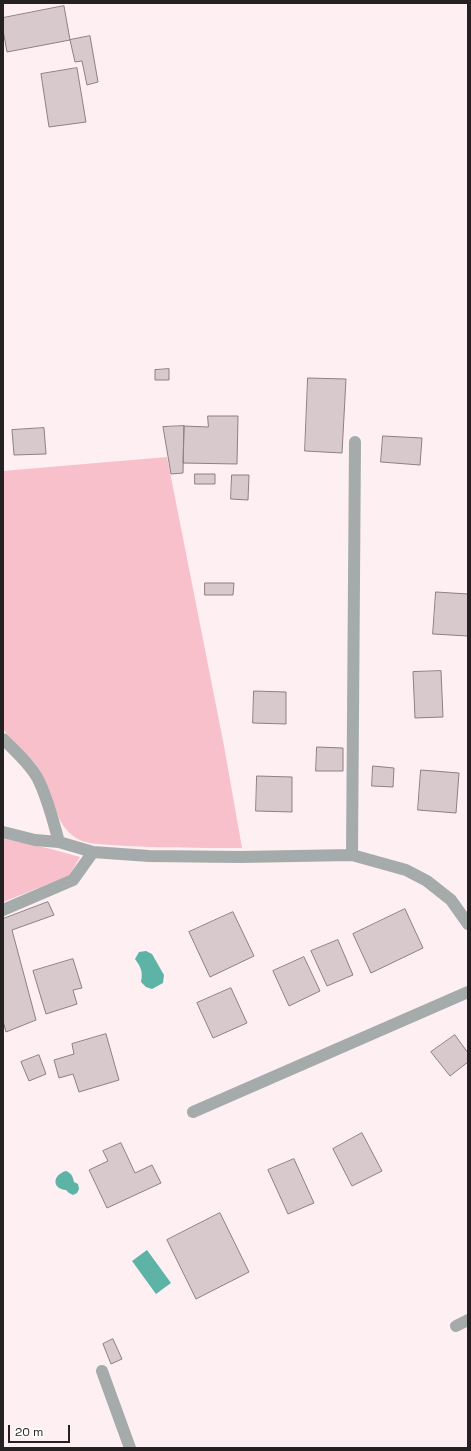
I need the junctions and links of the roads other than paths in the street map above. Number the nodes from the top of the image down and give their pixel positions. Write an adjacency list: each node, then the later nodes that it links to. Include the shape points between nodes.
1 (355, 442): 6 (street)
2 (3, 739): 4 (street, via 22,757 38,779 48,802)
3 (3, 832): 4 (street, via 35,840)
4 (59, 842): 5 (street)
5 (93, 852): 6 (street, via 149,856); 7 (street, via 73,880)
6 (352, 855): 8 (street, via 406,870 427,881 451,900)
7 (3, 910)
8 (468, 924)
9 (468, 992): 10 (street)
10 (194, 1112)
11 (468, 1320): 12 (street)
12 (456, 1326)
13 (102, 1371): 14 (street)
14 (130, 1448)

